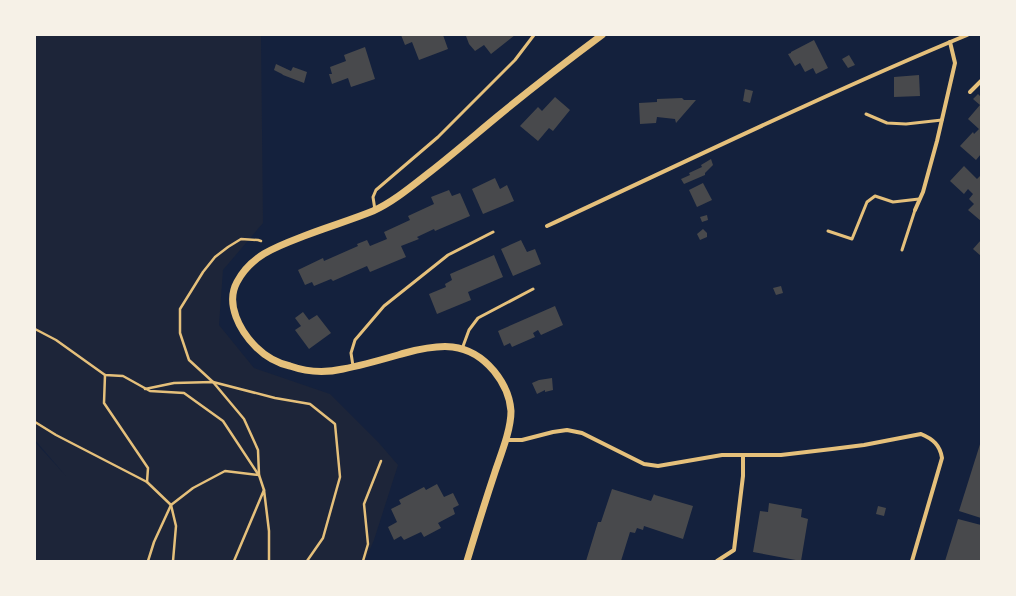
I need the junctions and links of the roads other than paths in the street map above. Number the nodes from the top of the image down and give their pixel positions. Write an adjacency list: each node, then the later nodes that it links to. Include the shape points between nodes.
1 (534, 35): 10 (lane, via 515,60 438,137 376,190 372,198)
2 (602, 35): 10 (street, via 418,181)
3 (967, 35): 4 (street)
4 (950, 42): 8 (street, via 955,62); 12 (street)
5 (981, 80): 6 (street)
6 (970, 92)
7 (866, 114): 8 (lane, via 887,123 906,124)
8 (942, 120): 9 (street)
9 (919, 200): 11 (street); 13 (lane, via 893,202 874,196 867,202 852,239)
10 (375, 210): 18 (street, via 273,247 247,268 232,294 233,306 245,335 271,359 307,371)
11 (915, 210): 15 (lane)
12 (547, 226)
13 (828, 231)
14 (493, 232): 18 (lane, via 448,255 384,306 355,340 351,353)
15 (902, 250)
16 (533, 289): 17 (lane, via 478,318 469,330)
17 (462, 349): 18 (street, via 431,346); 19 (street, via 477,355 490,365 500,378 511,411)
18 (353, 367)
19 (506, 440): 20 (street, via 522,440 567,430 582,433 644,464 658,466 722,455); 21 (street)
20 (743, 455): 22 (street, via 734,550); 23 (street, via 781,455 832,450 921,434 929,437 941,451 942,458)
21 (467, 561)
22 (717, 561)
23 (912, 561)

